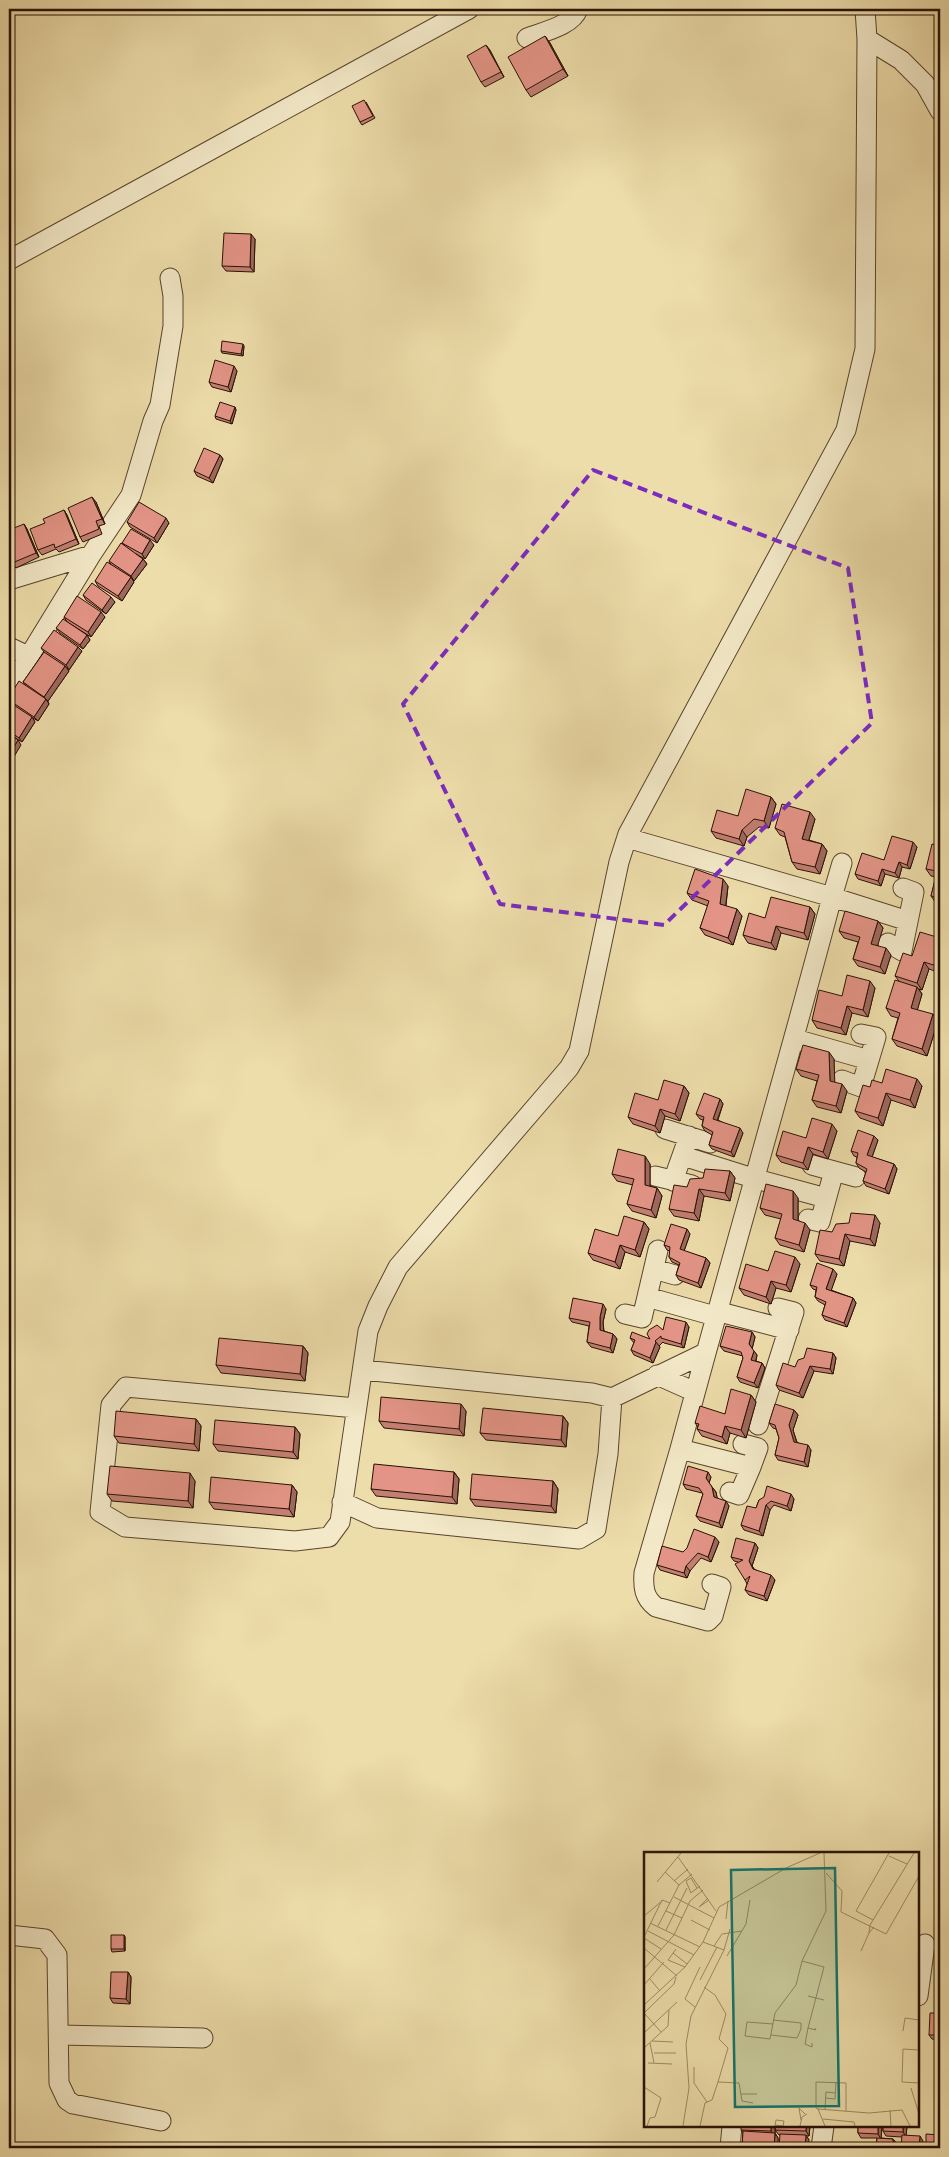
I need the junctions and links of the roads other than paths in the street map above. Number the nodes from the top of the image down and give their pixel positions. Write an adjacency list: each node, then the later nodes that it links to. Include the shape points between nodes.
1 (469, 9): 7 (street)
2 (578, 9): 4 (street, via 567,22)
3 (865, 9): 5 (street)
4 (527, 38)
5 (867, 39): 6 (street, via 900,60 925,84); 14 (street, via 865,350 846,430)
6 (940, 112)
7 (9, 260)
8 (170, 278): 9 (street, via 173,326 160,405 131,495)
9 (91, 555): 10 (street); 12 (street)
10 (9, 580)
11 (9, 646): 12 (street)
12 (28, 656): 13 (street)
13 (9, 689)
14 (627, 838): 17 (street); 44 (street, via 619,862 579,1051 569,1068 398,1267 368,1331)
15 (842, 863): 17 (street)
16 (903, 888): 18 (street, via 914,892)
17 (832, 897): 18 (street); 21 (street)
18 (908, 921): 19 (street, via 902,950)
19 (888, 942)
20 (861, 1034): 22 (street, via 876,1037)
21 (794, 1039): 22 (street); 31 (street)
22 (869, 1060): 23 (street, via 861,1087)
23 (842, 1080)
24 (665, 1129): 25 (street)
25 (689, 1136): 26 (street); 27 (street)
26 (710, 1143)
27 (683, 1156): 31 (street); 32 (street, via 664,1178)
28 (812, 1165): 29 (street)
29 (834, 1171): 30 (street); 33 (street)
30 (856, 1176)
31 (756, 1179): 33 (street); 41 (street)
32 (692, 1185)
33 (826, 1198): 34 (street, via 820,1222)
34 (808, 1219)
35 (658, 1250): 36 (street)
36 (654, 1269): 37 (street); 38 (street)
37 (675, 1275)
38 (648, 1296): 40 (street, via 642,1318); 41 (street)
39 (778, 1308): 42 (street, via 794,1312)
40 (625, 1314)
41 (715, 1314): 42 (street); 43 (street)
42 (789, 1330): 49 (street)
43 (705, 1353): 45 (street); 46 (street)
44 (362, 1370): 47 (street, via 592,1393); 48 (street)
45 (657, 1375): 46 (street); 47 (street)
46 (695, 1392): 51 (street)
47 (612, 1398): 54 (street, via 608,1454 596,1529 579,1539 377,1518)
48 (356, 1408): 54 (street); 54 (street, via 126,1387 111,1405 100,1512 125,1527 295,1541 330,1537 340,1522)
49 (758, 1425)
50 (743, 1444): 52 (street, via 758,1448)
51 (680, 1450): 52 (street); 55 (street, via 644,1573 643,1589 656,1607 708,1621 713,1616 721,1587)
52 (751, 1467): 53 (street, via 739,1495)
53 (730, 1492)
54 (342, 1502)
55 (712, 1584)
56 (9, 1935): 59 (street, via 45,1939 58,1955)
57 (928, 1944): 58 (street)
58 (919, 1991)
59 (59, 2035): 60 (street); 61 (street, via 59,2083 67,2100 72,2104)
60 (203, 2038)
61 (161, 2120)
62 (732, 2127): 64 (street)
63 (824, 2127): 65 (street)
64 (730, 2148)
65 (821, 2148)

